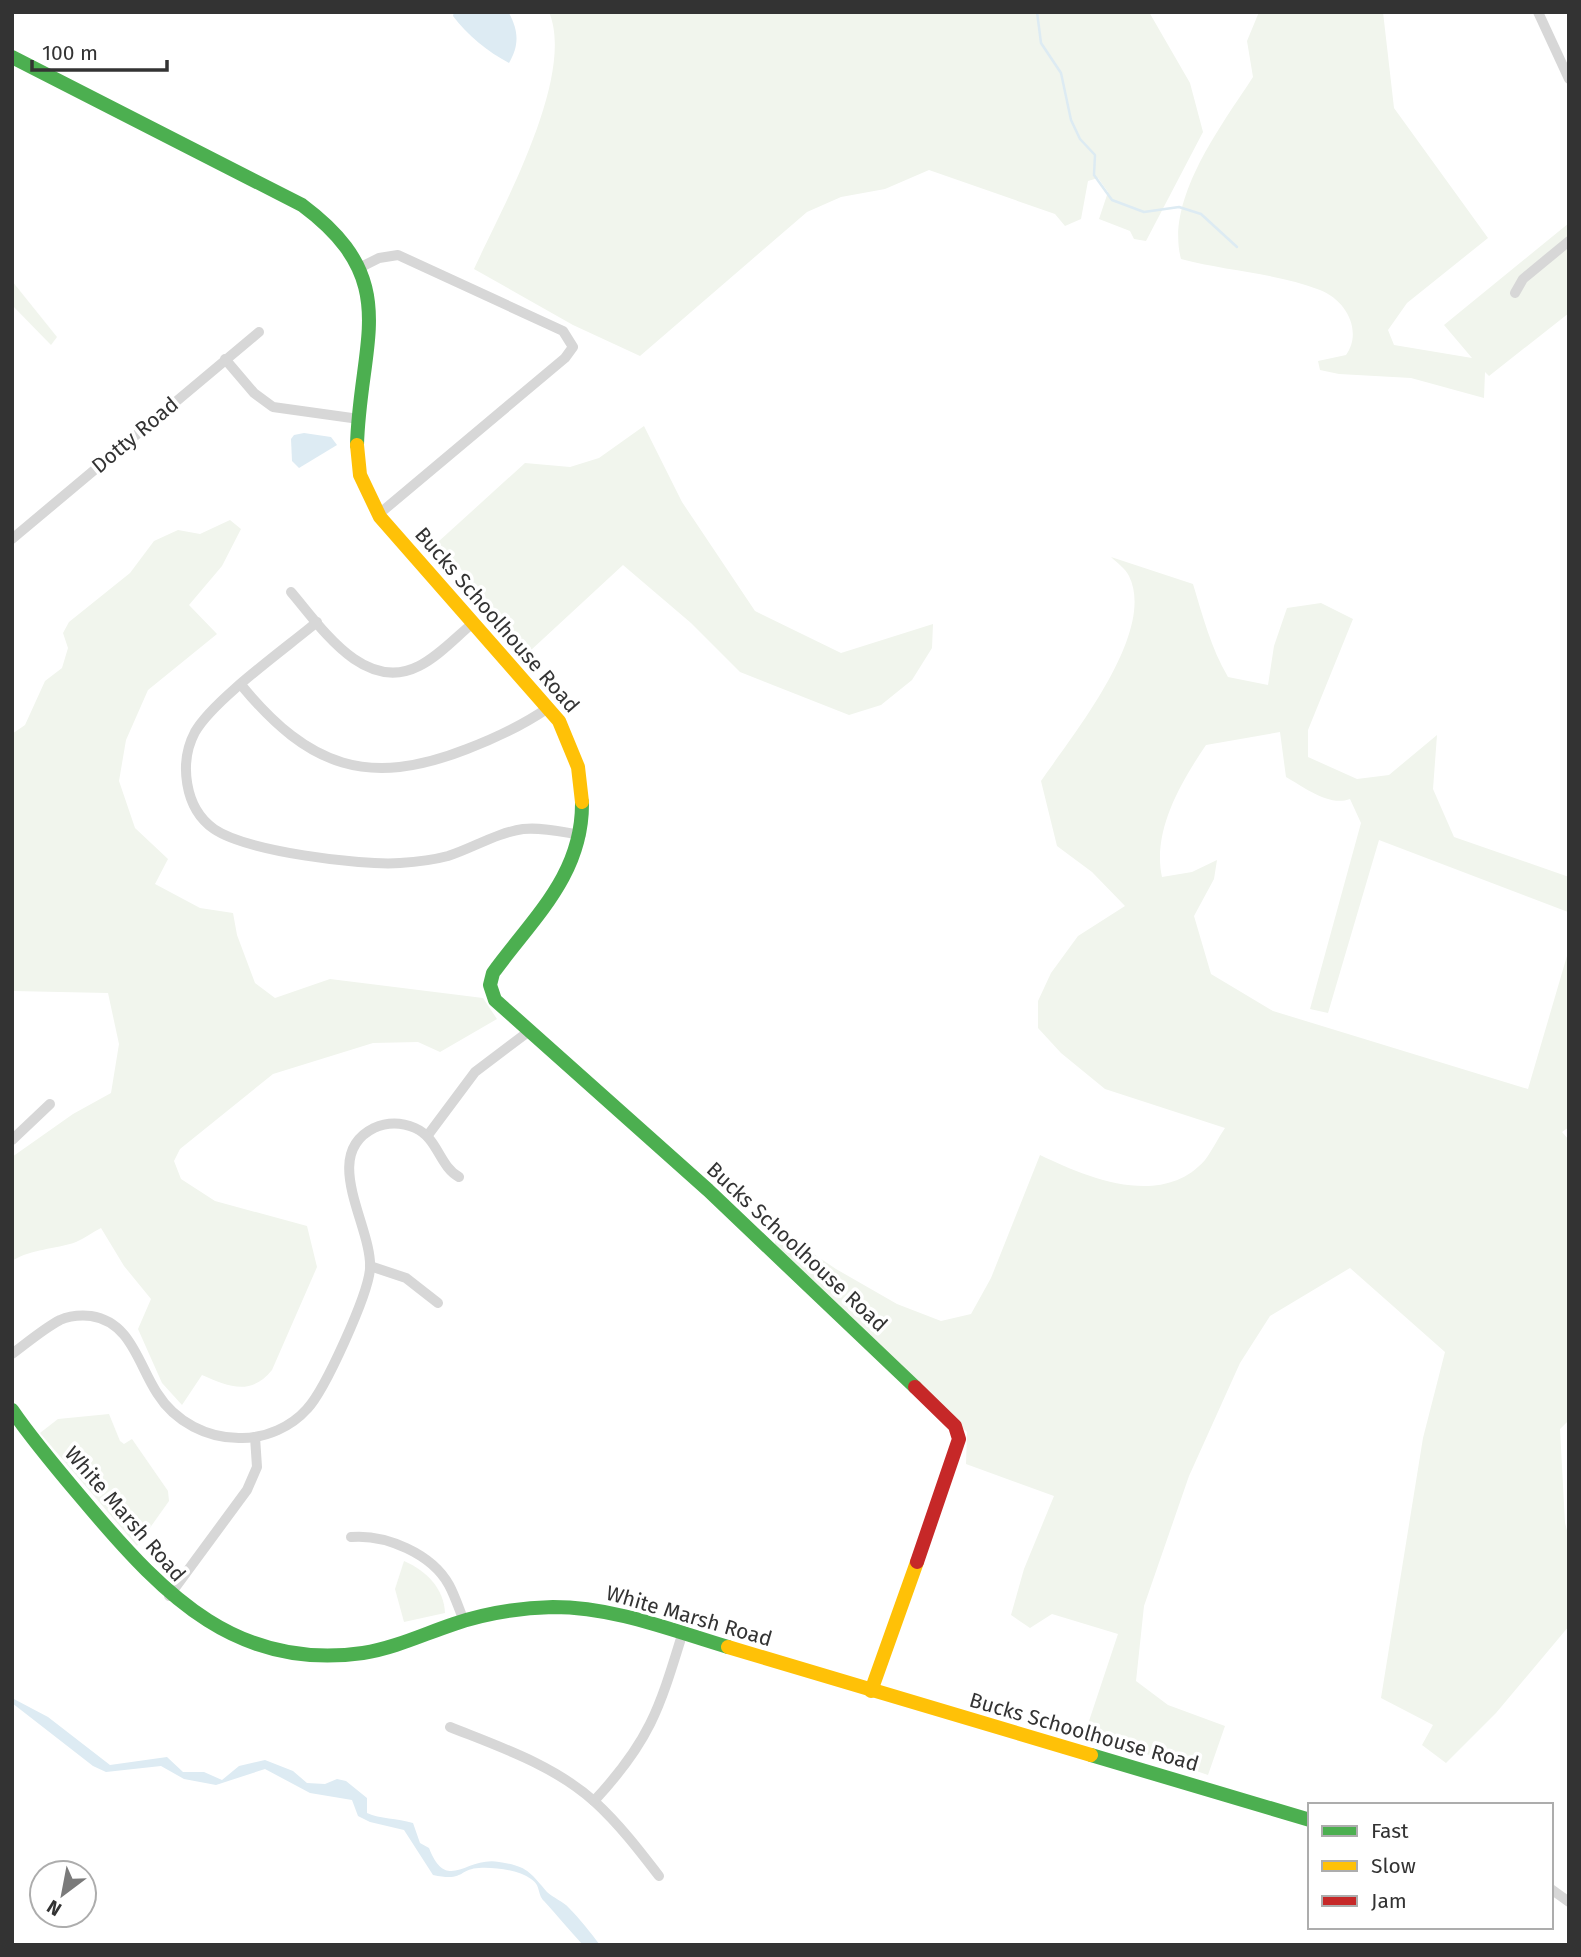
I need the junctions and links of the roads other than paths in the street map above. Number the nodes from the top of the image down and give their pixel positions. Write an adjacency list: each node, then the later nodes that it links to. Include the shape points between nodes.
1 (1538, 12): 3 (street)
2 (12, 57): 5 (street, Bucks Schoolhouse Road, via 302,205 338,232)
3 (1567, 72)
4 (1569, 241): 6 (street, via 1523,279)
5 (361, 267): 9 (street, Bucks Schoolhouse Road, via 371,323); 10 (street, via 398,256 563,331 573,347)
6 (1515, 293)
7 (258, 332): 8 (street, Dotty Road)
8 (225, 359): 9 (street, via 254,393 273,407); 11 (street, Dotty Road)
9 (359, 419): 10 (street, Bucks Schoolhouse Road, via 360,475)
10 (379, 514): 14 (street, Bucks Schoolhouse Road)
11 (12, 539)
12 (291, 592): 13 (street)
13 (317, 622): 14 (street, via 354,660 371,669 395,672 426,663); 15 (street)
14 (473, 623): 16 (street, Bucks Schoolhouse Road)
15 (242, 686): 16 (street, via 309,748 368,769 402,769 439,761); 17 (street, via 204,720 186,758 187,783 196,808 225,835 258,846 399,863 447,856 523,829)
16 (548, 708): 17 (street, Bucks Schoolhouse Road, via 566,733 577,763 583,801)
17 (580, 835): 18 (street, Bucks Schoolhouse Road, via 559,888 491,977 492,996)
18 (528, 1032): 20 (street, via 475,1072); 32 (street, Bucks Schoolhouse Road, via 708,1190 955,1426 955,1458)
19 (50, 1104): 21 (street)
20 (428, 1136): 22 (street, via 449,1171); 23 (street, via 405,1124 391,1123 371,1129 352,1152 349,1182 366,1235)
21 (12, 1140)
22 (459, 1177)
23 (370, 1266): 24 (street, via 406,1278); 27 (street, via 365,1291 310,1406 288,1425)
24 (439, 1303)
25 (12, 1354): 27 (street, via 60,1320 75,1315 103,1319 125,1336 157,1393 191,1427 228,1438)
26 (12, 1410): 29 (street, White Marsh Road, via 48,1459)
27 (255, 1437): 29 (street, via 257,1467 247,1490)
28 (351, 1537): 30 (street, via 382,1538 429,1563 449,1586)
29 (169, 1596): 30 (street, White Marsh Road, via 227,1634 318,1655 376,1651)
30 (464, 1621): 31 (street, White Marsh Road, via 514,1610 593,1609)
31 (682, 1635): 32 (street, White Marsh Road); 34 (street, via 650,1730)
32 (871, 1691): 35 (street, Bucks Schoolhouse Road)
33 (450, 1727): 34 (street, via 551,1770)
34 (594, 1801): 36 (street)
35 (1308, 1819)
36 (659, 1876)
37 (1553, 1890): 38 (street)
38 (1569, 1902)

